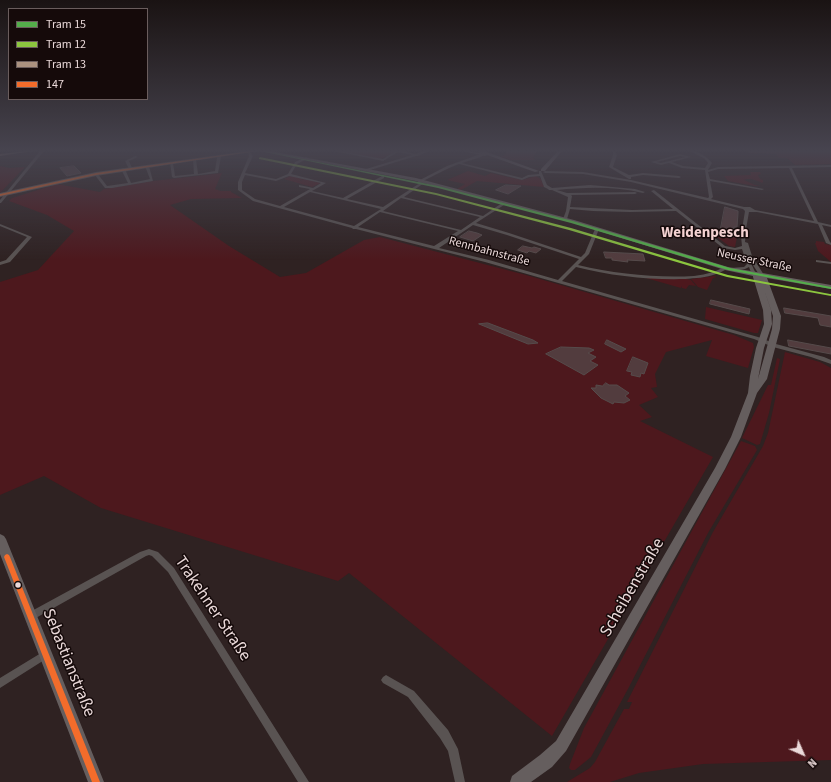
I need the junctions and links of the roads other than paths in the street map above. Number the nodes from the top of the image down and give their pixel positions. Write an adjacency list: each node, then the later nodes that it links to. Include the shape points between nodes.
1 (13, 187): 21 (street)
2 (34, 187): 21 (main road)
3 (241, 187): 29 (street, Rennbahnstraße, via 241,192 253,200)
4 (307, 187): 14 (street)
5 (364, 187): 25 (street)
6 (414, 187): 24 (street)
7 (438, 187): 28 (main road, Neusser Straße)
8 (570, 187): 15 (street)
9 (607, 187): 20 (street)
10 (655, 187): 16 (street)
11 (709, 187): 26 (street)
12 (753, 187): 17 (street)
13 (801, 187): 37 (street)
14 (314, 189): 18 (street)
15 (550, 189): 22 (street)
16 (660, 189): 19 (street); 26 (street)
17 (762, 189)
18 (309, 191): 25 (street); 29 (street)
19 (653, 191): 20 (street); 33 (street)
20 (643, 192): 22 (street)
21 (9, 193): 23 (main road); 27 (street)
22 (568, 194): 31 (street)
23 (0, 195)
24 (401, 197): 30 (street); 35 (street)
25 (344, 199): 30 (street)
26 (709, 199): 32 (street)
27 (0, 202)
28 (503, 204): 35 (street); 36 (main road, Neusser Straße)
29 (281, 207): 41 (street, Rennbahnstraße)
30 (383, 208): 34 (street)
31 (568, 208): 33 (street); 36 (street)
32 (746, 209): 37 (street); 44 (street)
33 (676, 210): 46 (street, via 724,247)
34 (379, 211): 41 (street); 43 (street)
35 (484, 216): 38 (street)
36 (565, 219): 42 (main road, Neusser Straße)
37 (818, 223): 40 (street); 45 (street, via 828,243)
38 (473, 224): 43 (street); 48 (street)
39 (0, 226): 51 (street, via 30,238 8,261)
40 (831, 226)
41 (354, 228): 47 (street, Rennbahnstraße)
42 (598, 229): 48 (street, via 587,254); 54 (main road, Neusser Straße)
43 (461, 231): 47 (street)
44 (744, 232): 46 (street); 55 (street, via 748,251)
45 (831, 244)
46 (743, 247): 52 (street)
47 (435, 248): 56 (street, Rennbahnstraße)
48 (582, 259): 53 (street)
49 (818, 261): 50 (street)
50 (831, 263)
51 (0, 264)
52 (749, 264): 54 (street, via 743,268); 55 (street)
53 (575, 266): 54 (street, via 602,272 674,277 711,275); 56 (street)
54 (727, 269): 55 (main road, Neusser Straße)
55 (758, 274): 57 (main road, Neusser Straße); 59 (main road, Scheibenstraße); 60 (main road, Scheibenstraße, via 768,310 768,324)
56 (559, 281): 60 (street, Rennbahnstraße)
57 (798, 282): 58 (main road, Neusser Straße); 59 (main road, via 776,283 771,286)
58 (831, 287)
59 (769, 292): 61 (main road, Scheibenstraße, via 777,316)
60 (763, 342): 61 (street, Rennbahnstraße); 63 (main road, Scheibenstraße, via 754,376)
61 (772, 345): 62 (street); 63 (main road, Scheibenstraße, via 763,379)
62 (831, 362)
63 (753, 394): 73 (main road, Scheibenstraße, via 720,469 572,728 561,746 546,762)
64 (0, 539): 65 (main road, Sebastianstraße)
65 (4, 558): 66 (main road, Sebastianstraße)
66 (31, 616): 67 (main road, Sebastianstraße); 71 (street, Trakehner Straße, via 143,554 155,554 171,570)
67 (46, 654): 69 (street); 70 (main road, Sebastianstraße)
68 (386, 680): 72 (street, via 411,694 444,734 453,749)
69 (0, 683)
70 (96, 782)
71 (304, 782)
72 (460, 782)
73 (518, 782)

